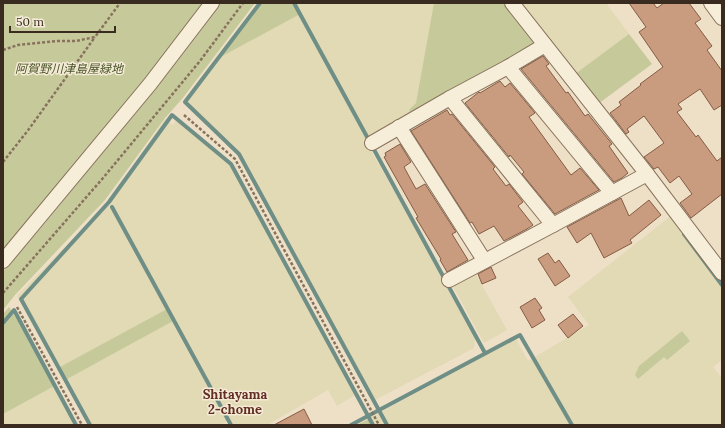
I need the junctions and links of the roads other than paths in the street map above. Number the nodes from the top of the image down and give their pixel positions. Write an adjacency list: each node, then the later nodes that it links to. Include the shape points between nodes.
1 (212, 3): 14 (street, via 150,84)
2 (512, 3): 5 (street)
3 (711, 3): 4 (street)
4 (722, 18)
5 (545, 45): 6 (street); 10 (street)
6 (508, 68): 7 (street); 11 (street)
7 (450, 98): 8 (street); 12 (street)
8 (399, 127): 9 (street); 13 (street)
9 (372, 143)
10 (647, 174): 11 (street); 15 (street)
11 (612, 193): 12 (street)
12 (553, 225): 13 (street)
13 (484, 260): 16 (street)
14 (3, 261)
15 (722, 273)
16 (449, 280)

